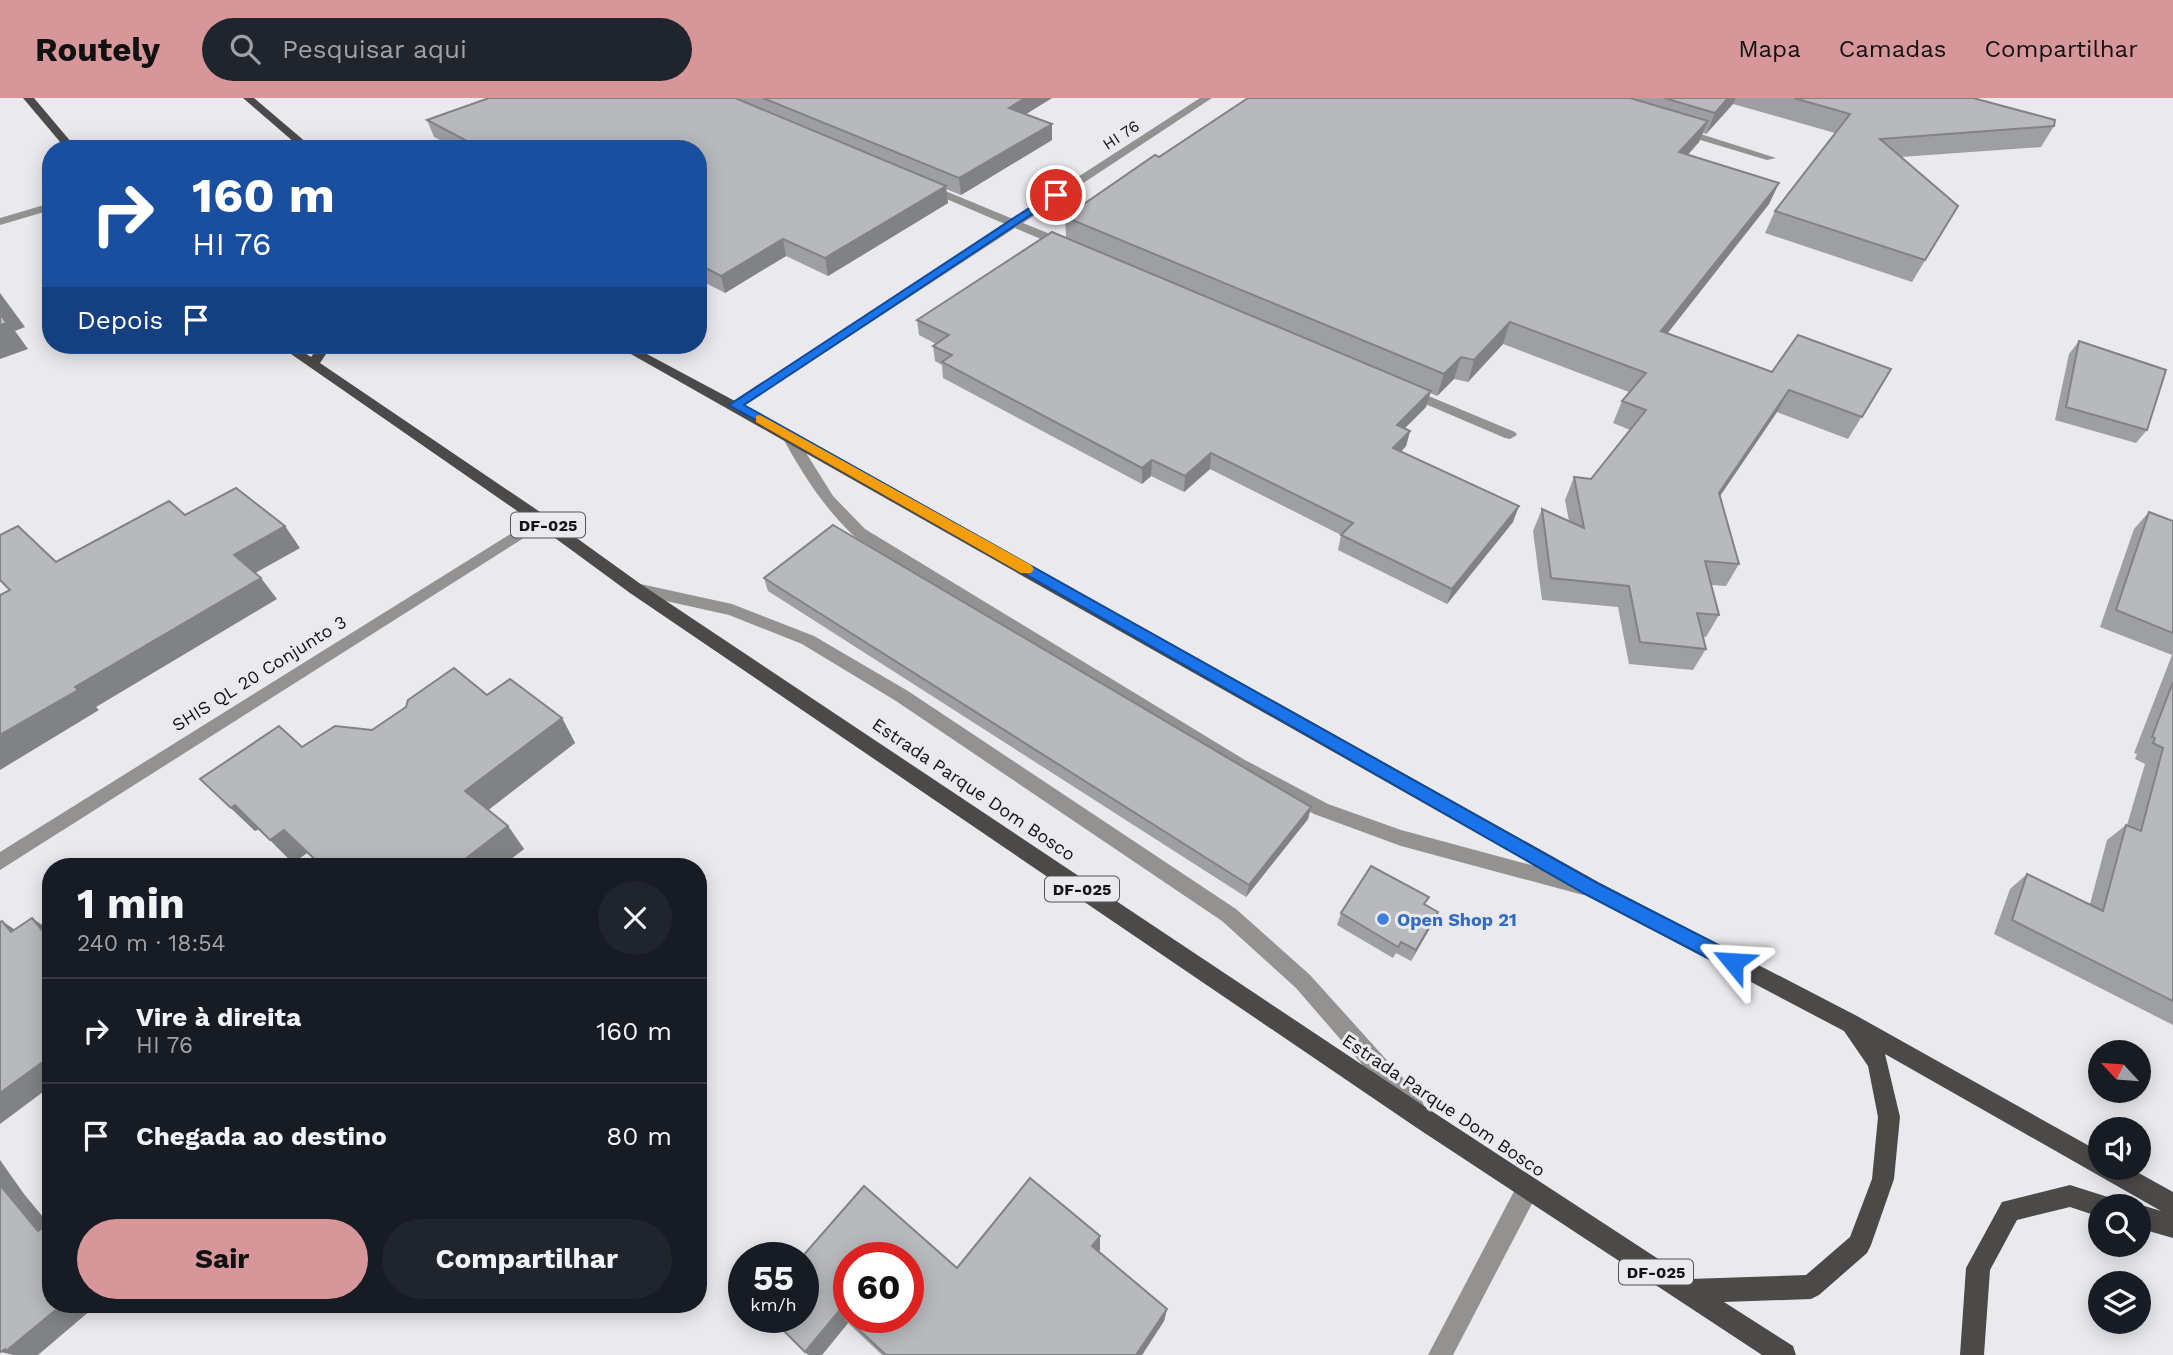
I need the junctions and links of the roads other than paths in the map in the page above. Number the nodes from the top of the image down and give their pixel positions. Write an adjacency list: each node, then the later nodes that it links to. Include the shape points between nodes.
1 (28, 98): 5 (main road)
2 (248, 98): 6 (main road)
3 (1207, 98): 11 (street, HI 76)
4 (1670, 128): 7 (street)
5 (64, 140)
6 (299, 140)
7 (1771, 158)
8 (912, 181): 11 (street)
9 (42, 208): 10 (street)
10 (0, 222)
11 (1013, 223): 12 (street); 18 (street, HI 76)
12 (1077, 250)
13 (297, 354): 16 (main road, Estrada Parque Dom Bosco / DF-025)
14 (320, 354): 16 (main road)
15 (638, 354): 18 (main road)
16 (312, 365): 21 (main road, Estrada Parque Dom Bosco / DF-025)
17 (1395, 386): 20 (street)
18 (735, 405): 19 (main road)
19 (789, 435): 24 (main road); 24 (street, via 818,489 860,533 1239,765 1363,826)
20 (1510, 435)
21 (541, 520): 22 (main road, Estrada Parque Dom Bosco / DF-025); 23 (street, SHIS QL 20 Conjunto 3)
22 (636, 589): 26 (main road, Estrada Parque Dom Bosco / DF-025); 26 (street, via 732,610 808,640 902,696 1229,915 1266,943 1306,984)
23 (0, 862)
24 (1593, 889): 25 (main road)
25 (1850, 1023): 27 (main road); 34 (main road, via 1878,1062 1889,1117 1883,1178 1859,1245 1811,1287)
26 (1425, 1120): 29 (main road, Estrada Parque Dom Bosco / DF-025)
27 (2088, 1157)
28 (2128, 1180): 31 (main road)
29 (1528, 1188): 34 (main road, Estrada Parque Dom Bosco / DF-025); 35 (street)
30 (2088, 1201): 37 (main road, via 2070,1196 2010,1210 1978,1268)
31 (2173, 1205)
32 (2151, 1220): 33 (main road)
33 (2173, 1226)
34 (1686, 1291): 36 (main road, Estrada Parque Dom Bosco / DF-025)
35 (1440, 1355)
36 (1784, 1355)
37 (1972, 1355)

